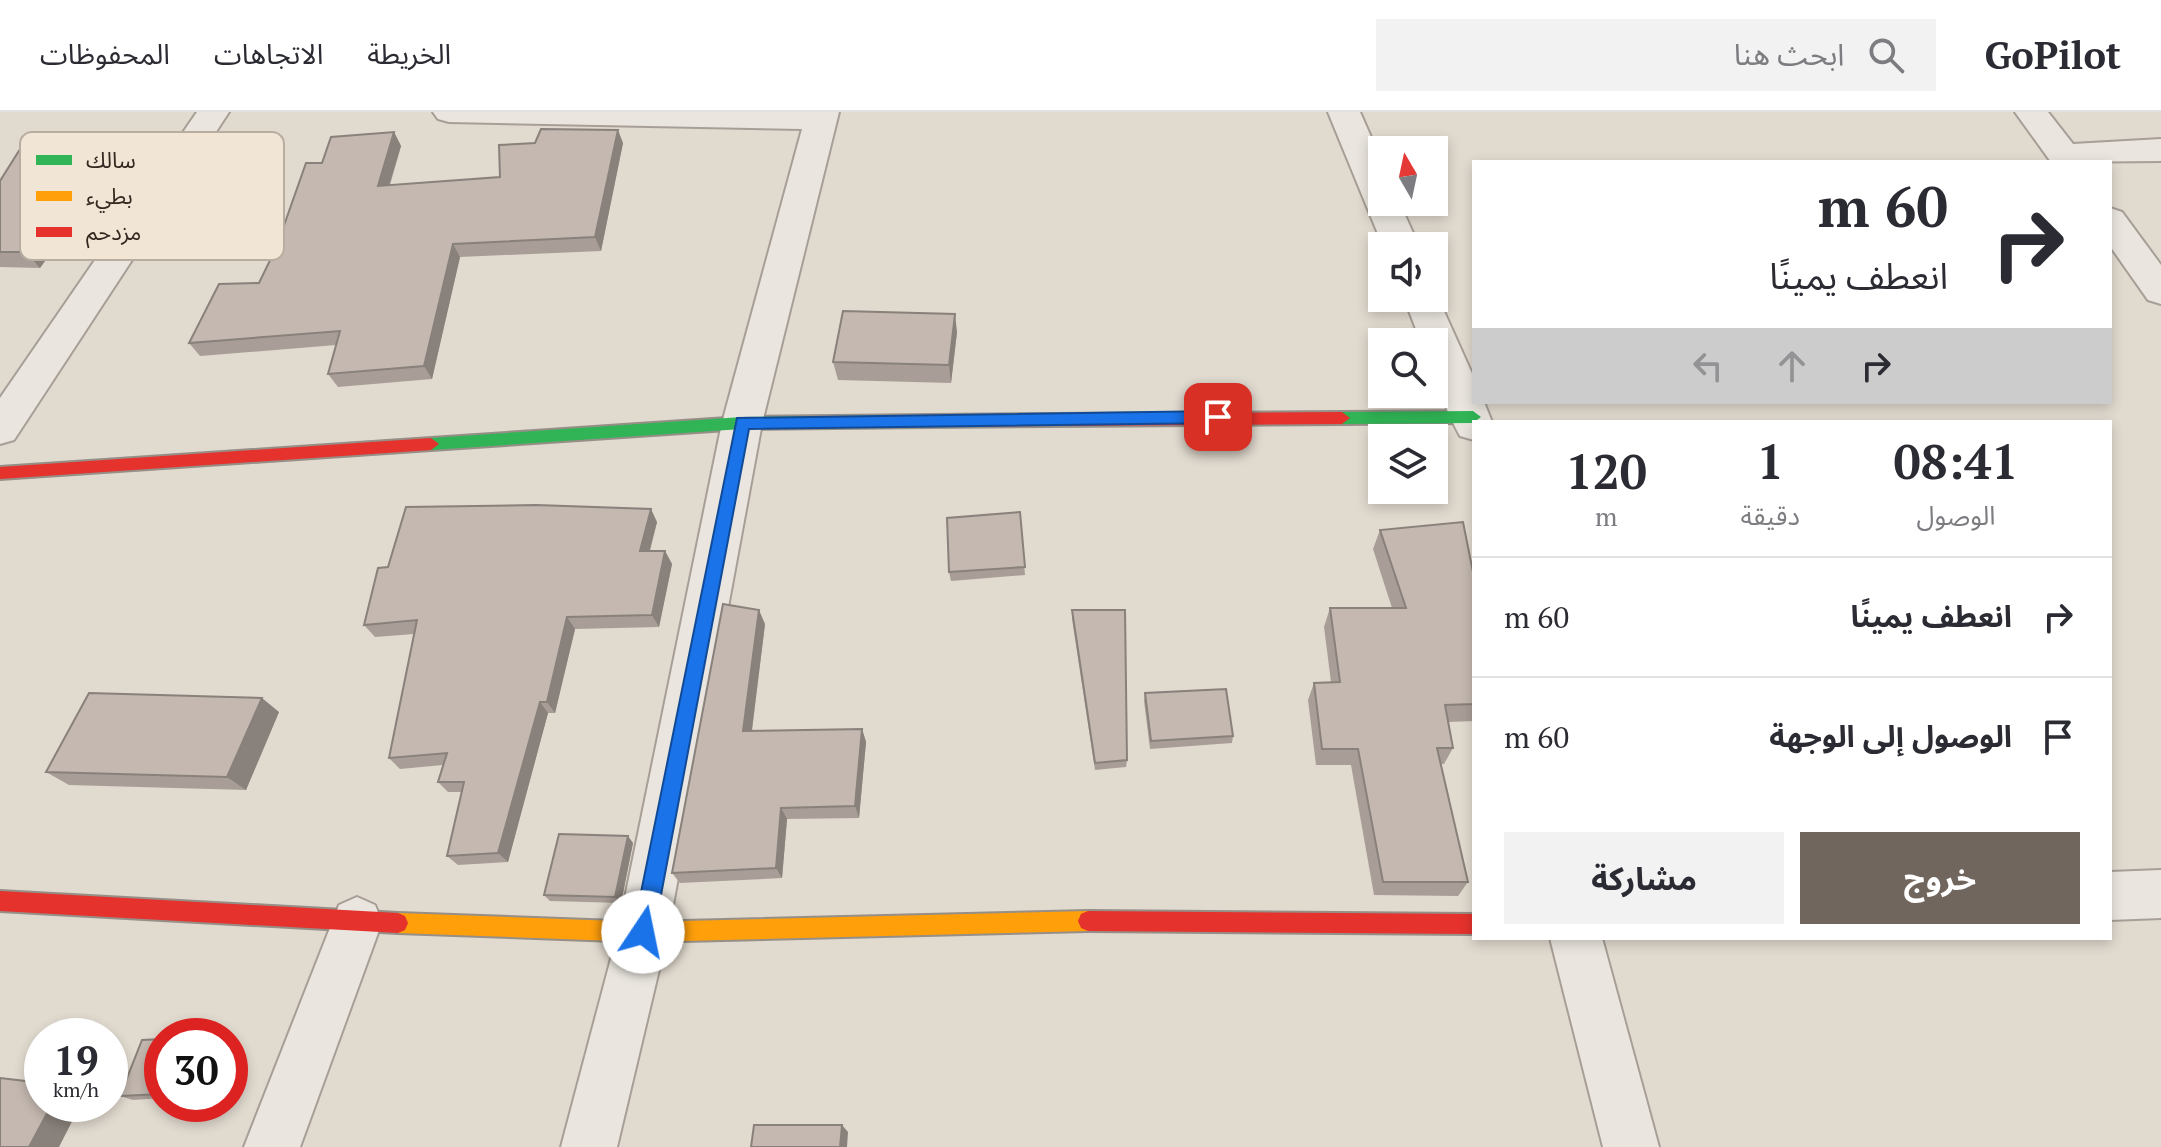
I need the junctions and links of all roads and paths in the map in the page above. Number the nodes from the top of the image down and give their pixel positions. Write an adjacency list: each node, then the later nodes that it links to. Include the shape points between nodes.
1 (213, 112): 6 (street)
2 (449, 112): 5 (street)
3 (1344, 112): 10 (street)
4 (2031, 112): 8 (street)
5 (821, 116): 16 (street)
6 (200, 132)
7 (2161, 150): 8 (street)
8 (2066, 158)
9 (2112, 223): 12 (street)
10 (1395, 232)
11 (114, 260): 17 (street)
12 (2161, 291)
13 (1428, 312): 14 (street)
14 (1473, 420)
15 (1472, 421): 16 (street)
16 (742, 423): 18 (street); 24 (street)
17 (0, 429)
18 (0, 473)
19 (2161, 894): 20 (street)
20 (2112, 896)
21 (0, 901): 22 (street)
22 (357, 922): 24 (street); 26 (street)
23 (1472, 924): 24 (street, via 1103,921)
24 (643, 932): 27 (street)
25 (1577, 940): 28 (street)
26 (272, 1147)
27 (589, 1147)
28 (1631, 1147)

